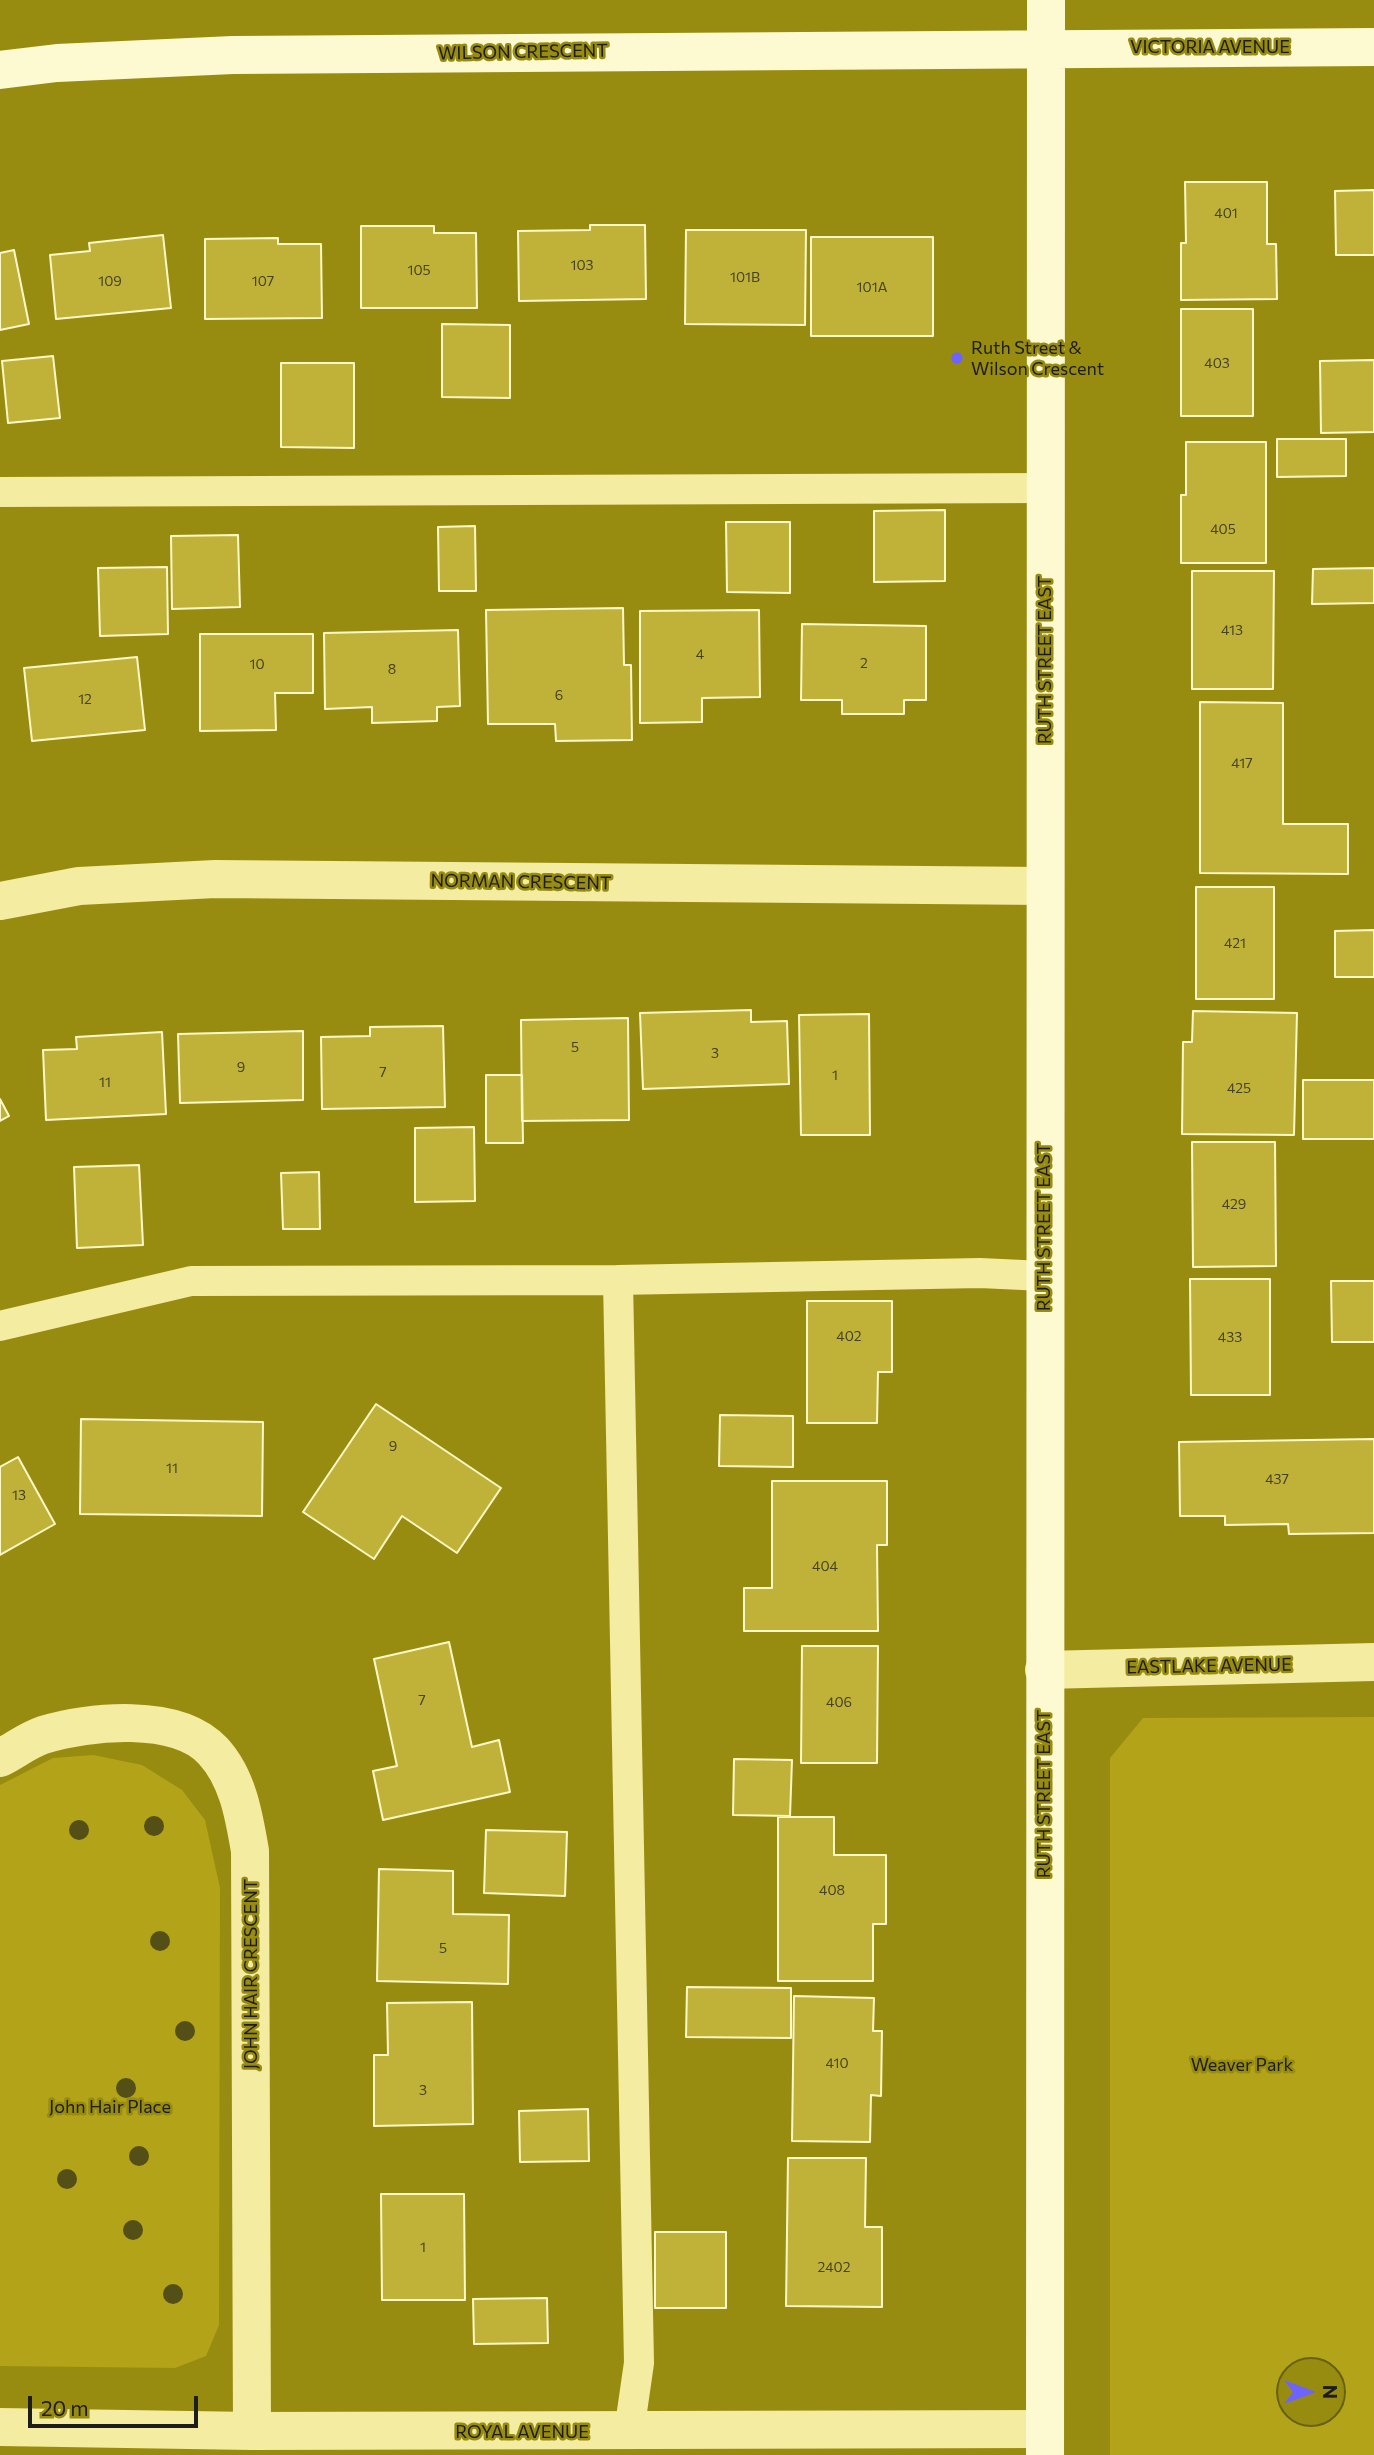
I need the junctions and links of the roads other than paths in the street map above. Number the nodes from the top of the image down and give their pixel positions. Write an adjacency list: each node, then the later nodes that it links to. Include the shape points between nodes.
1 (1046, 0): 2 (street, RUTH STREET EAST)
2 (1046, 47): 3 (street, VICTORIA AVENUE); 4 (street, WILSON CRESCENT, via 233,55); 5 (street, RUTH STREET EAST)
3 (1374, 47)
4 (0, 70)
5 (1046, 488): 6 (lane); 7 (street, RUTH STREET EAST)
6 (0, 492)
7 (1044, 886): 8 (street, NORMAN CRESCENT, via 215,879 79,886); 9 (street, RUTH STREET EAST)
8 (0, 901)
9 (1044, 1276): 10 (lane, via 980,1273); 13 (street, RUTH STREET EAST)
10 (618, 1280): 11 (lane, via 191,1281); 17 (lane, via 639,2363)
11 (0, 1326)
12 (1374, 1662): 13 (street, EASTLAKE AVENUE)
13 (1044, 1670): 18 (street, RUTH STREET EAST)
14 (0, 1758): 16 (street, JOHN HAIR CRESCENT, via 41,1736 96,1724 167,1728 196,1737 213,1751 229,1773 243,1809 250,1851)
15 (0, 2427): 16 (street, ROYAL AVENUE)
16 (252, 2431): 17 (street, ROYAL AVENUE)
17 (629, 2432): 18 (street, ROYAL AVENUE)
18 (1045, 2442)

